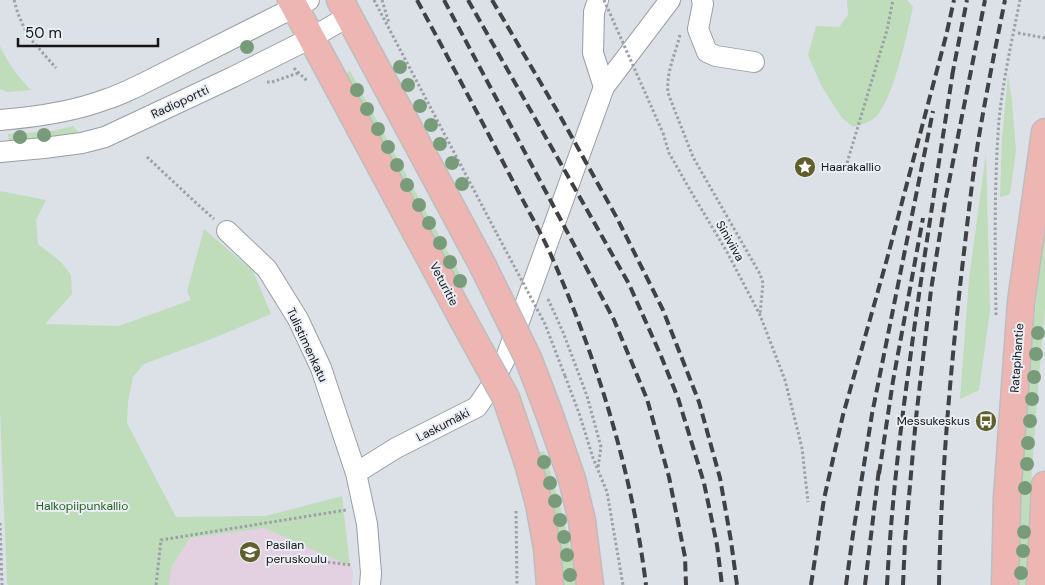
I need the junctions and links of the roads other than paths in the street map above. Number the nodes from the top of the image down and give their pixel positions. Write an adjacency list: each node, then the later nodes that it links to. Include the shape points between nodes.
1 (598, 0): 8 (street, via 594,12 592,53)
2 (670, 0): 8 (street, Laskumäki)
3 (702, 0): 7 (street, via 698,29 707,52)
4 (298, 2): 6 (main road, Veturitie); 9 (street, via 108,99 67,111)
5 (345, 8): 6 (street, Radioportti); 18 (main road, bridge, via 483,266 528,358 572,479 582,522)
6 (311, 38): 11 (street, Radioportti, via 105,137 82,143); 17 (main road, Veturitie, bridge, via 506,398 539,504)
7 (754, 62)
8 (604, 86): 13 (street, Laskumäki, via 507,355 490,388 477,406)
9 (0, 120)
10 (1045, 132): 19 (main road, Ratapihantie, via 1021,302 1007,498)
11 (0, 152)
12 (227, 231): 13 (street, Tulistimenkatu, via 267,269 298,319 321,368)
13 (356, 473): 16 (street, Tulistimenkatu, via 367,524)
14 (1045, 485): 15 (main road)
15 (1044, 528): 20 (main road)
16 (370, 585)
17 (550, 585)
18 (590, 585)
19 (1005, 585)
20 (1040, 585)

